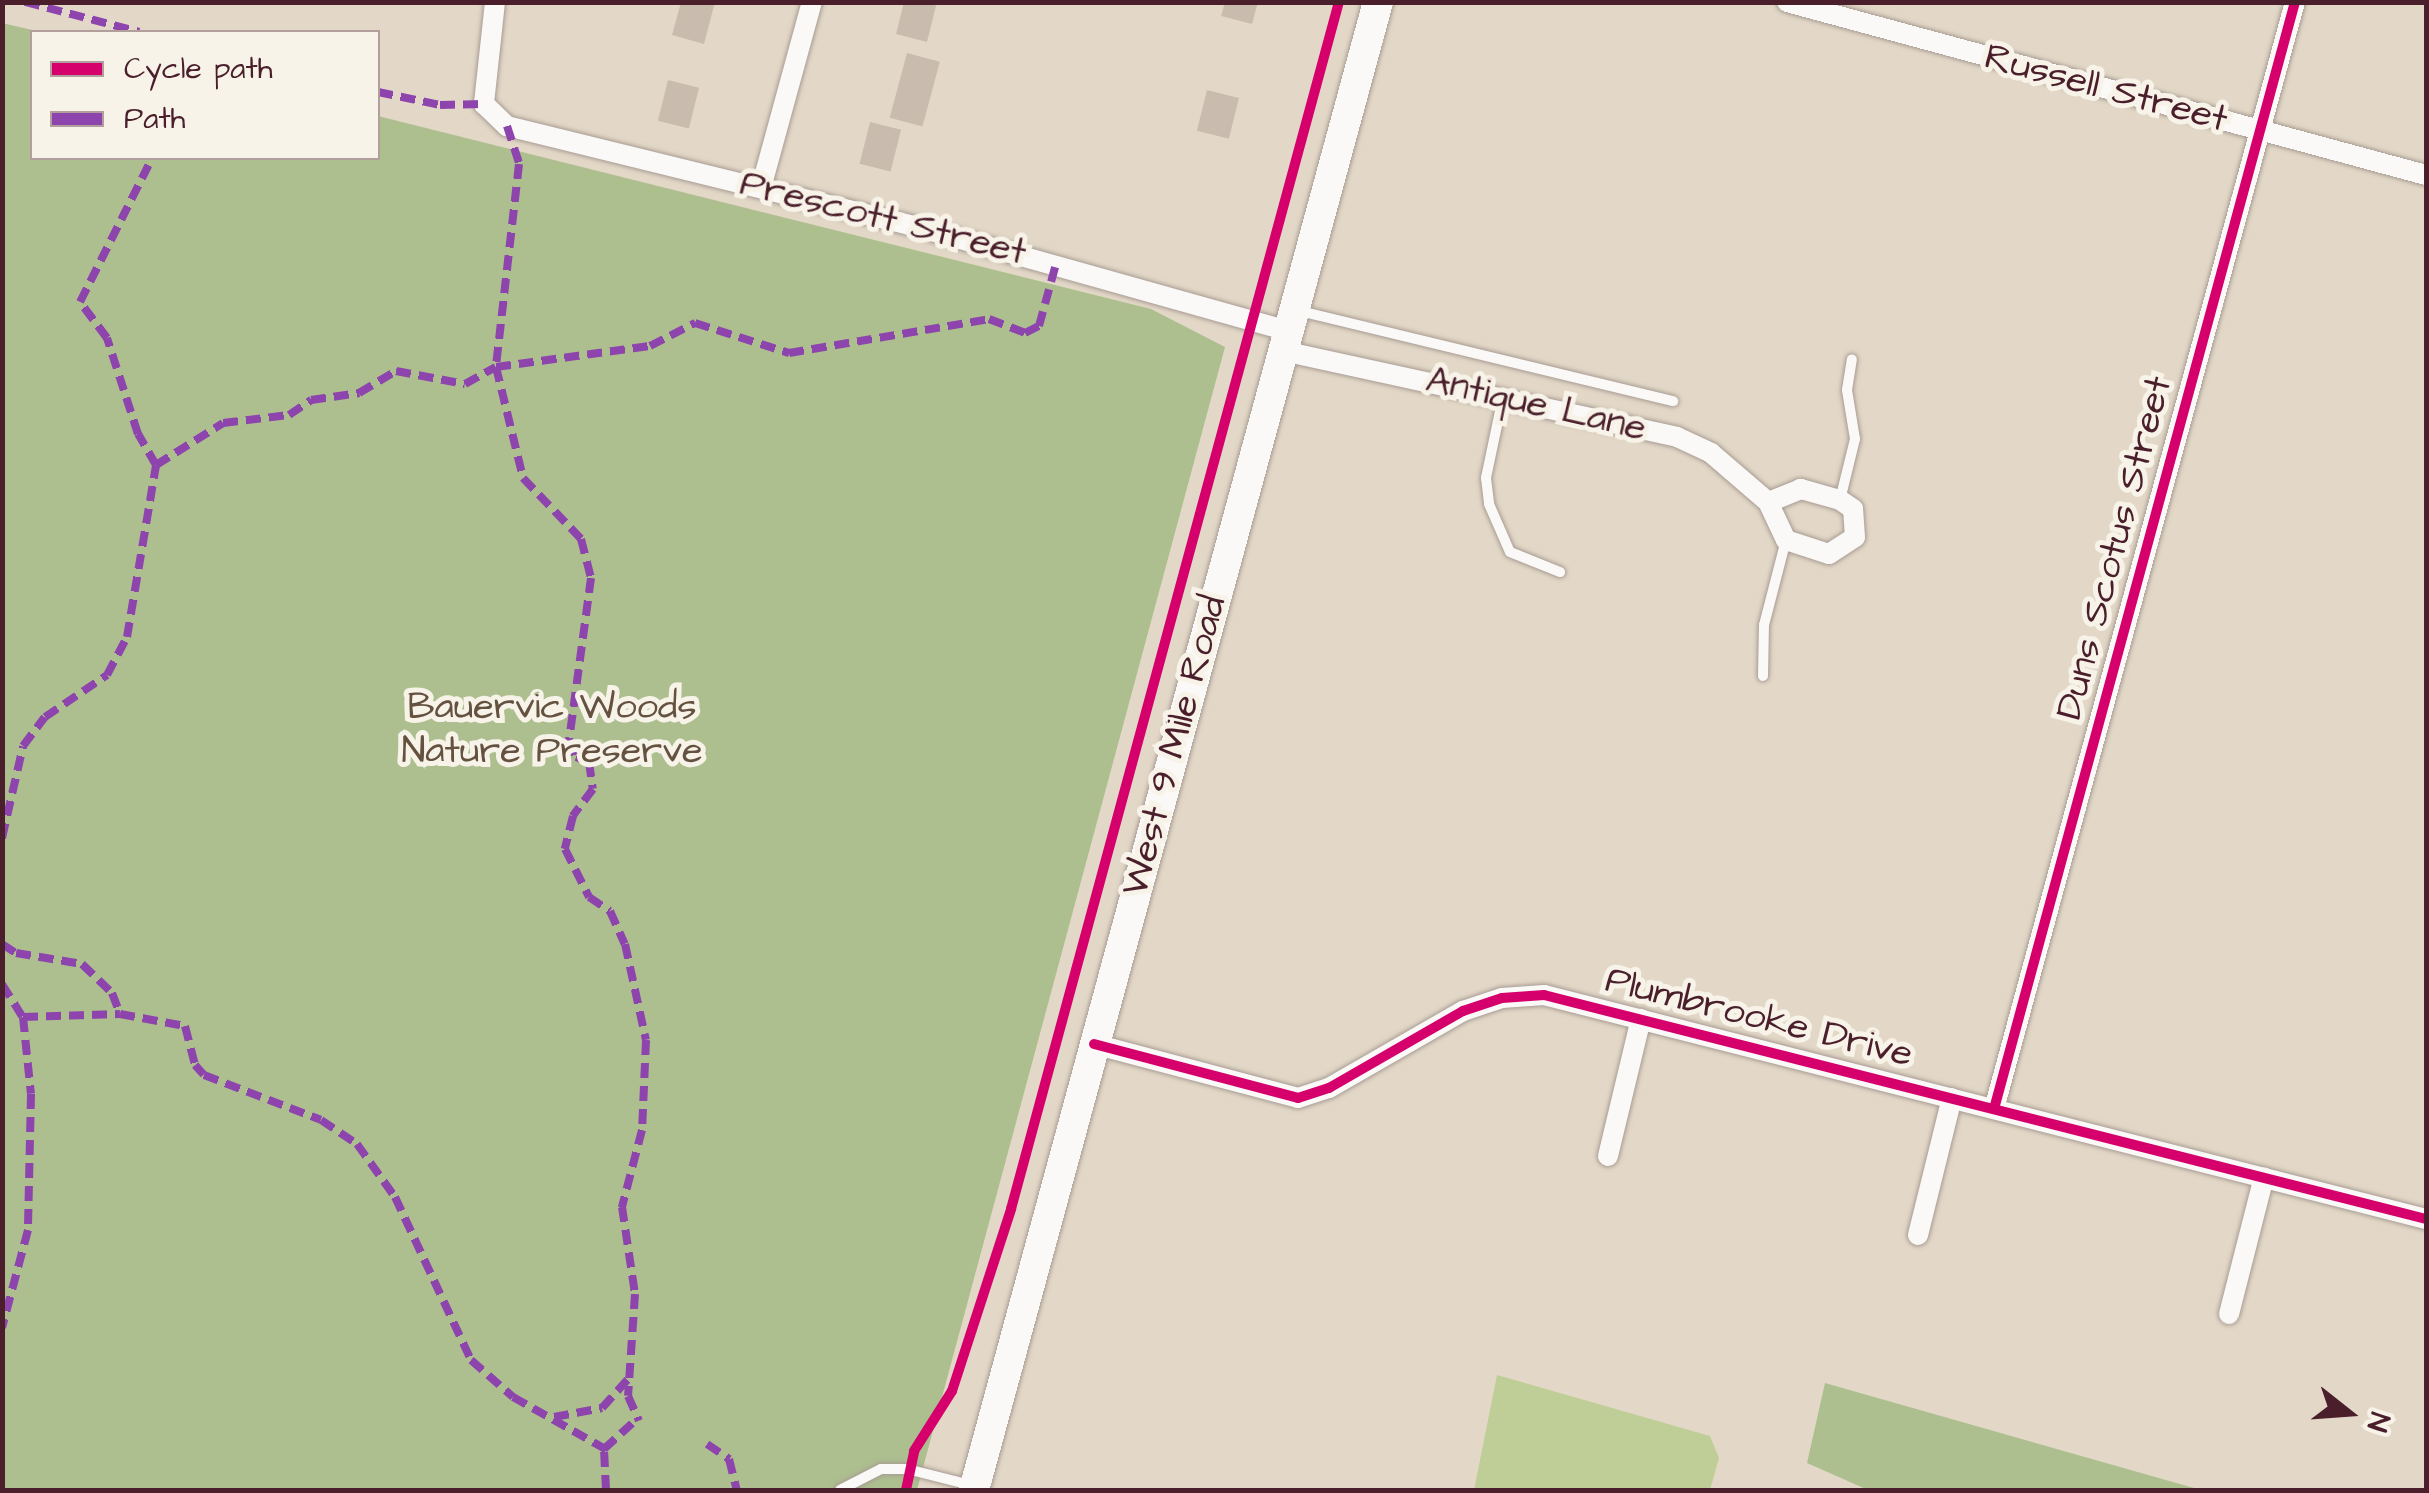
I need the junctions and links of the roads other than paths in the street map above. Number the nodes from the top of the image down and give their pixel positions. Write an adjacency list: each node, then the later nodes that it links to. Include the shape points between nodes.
1 (495, 2): 8 (street, Prescott Street, via 484,104 507,126)
2 (812, 2): 8 (street)
3 (1378, 2): 9 (main road, West 9 Mile Road)
4 (1786, 2): 6 (street, Russell Street)
5 (2295, 2): 6 (street, Duns Scotus Street)
6 (2260, 130): 7 (street, Russell Street); 21 (street, Duns Scotus Street)
7 (2426, 175)
8 (761, 188): 9 (street, Prescott Street)
9 (1289, 330): 11 (street, Antique Lane); 12 (lane); 19 (main road, West 9 Mile Road)
10 (1852, 359): 13 (lane, via 1847,390 1855,439)
11 (1503, 396): 14 (street, Antique Lane, via 1698,445); 16 (lane, via 1486,478 1489,504 1510,552)
12 (1674, 401)
13 (1840, 500): 14 (street, via 1801,489); 15 (street, via 1857,520 1844,550 1829,554)
14 (1768, 502): 15 (street, Antique Lane)
15 (1786, 540): 17 (lane, via 1764,625)
16 (1560, 572)
17 (1763, 676)
18 (1641, 1018): 19 (street, Plumbrooke Drive, via 1544,995 1502,998 1463,1011 1329,1088 1298,1098); 20 (street, Plumbrooke Drive); 22 (street, Plumbrooke Drive)
19 (1094, 1044): 27 (main road, West 9 Mile Road)
20 (1952, 1098): 21 (street, Plumbrooke Drive); 25 (street, Plumbrooke Drive)
21 (1994, 1109): 23 (street, Plumbrooke Drive)
22 (1608, 1156)
23 (2264, 1178): 24 (street, Plumbrooke Drive); 26 (street)
24 (2426, 1219)
25 (1918, 1235)
26 (2228, 1314)
27 (974, 1488): 28 (lane, via 894,1469)
28 (840, 1490)

